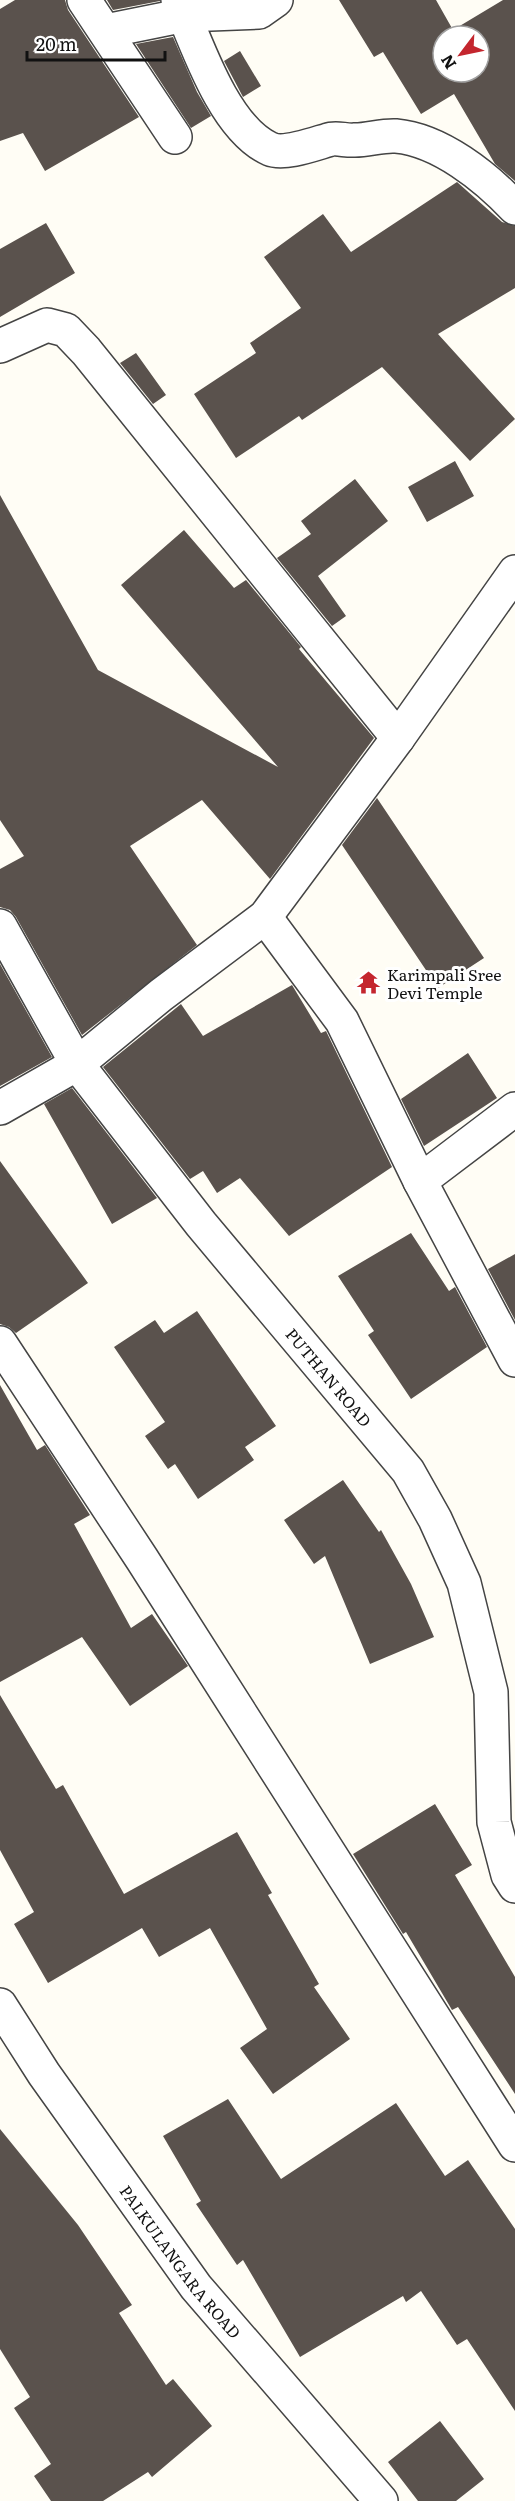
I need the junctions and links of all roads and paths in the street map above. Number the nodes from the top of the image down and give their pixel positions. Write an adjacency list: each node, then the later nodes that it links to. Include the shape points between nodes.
1 (84, 0): 4 (street)
2 (276, 0): 3 (street, via 259,12)
3 (181, 8): 4 (street); 6 (street, via 213,83 247,133 272,150 303,148 331,139 396,136 442,149)
4 (105, 31): 5 (street)
5 (175, 137)
6 (515, 208)
7 (0, 346): 9 (street, via 47,325 66,330)
8 (515, 572): 9 (street)
9 (398, 738): 10 (street)
10 (265, 917): 12 (street); 15 (street, via 342,1021)
11 (0, 926): 12 (street, PUTHAN ROAD)
12 (76, 1064): 13 (street); 18 (street, PUTHAN ROAD, via 201,1224 408,1471 435,1519 464,1583 491,1692 494,1822)
13 (0, 1108)
14 (515, 1109): 15 (street)
15 (420, 1180): 17 (street)
16 (0, 1343): 20 (street)
17 (515, 1360)
18 (513, 1877)
19 (0, 2005): 21 (street, PALKULANGARA ROAD, via 44,2074 195,2287)
20 (515, 2145)
21 (381, 2501)

